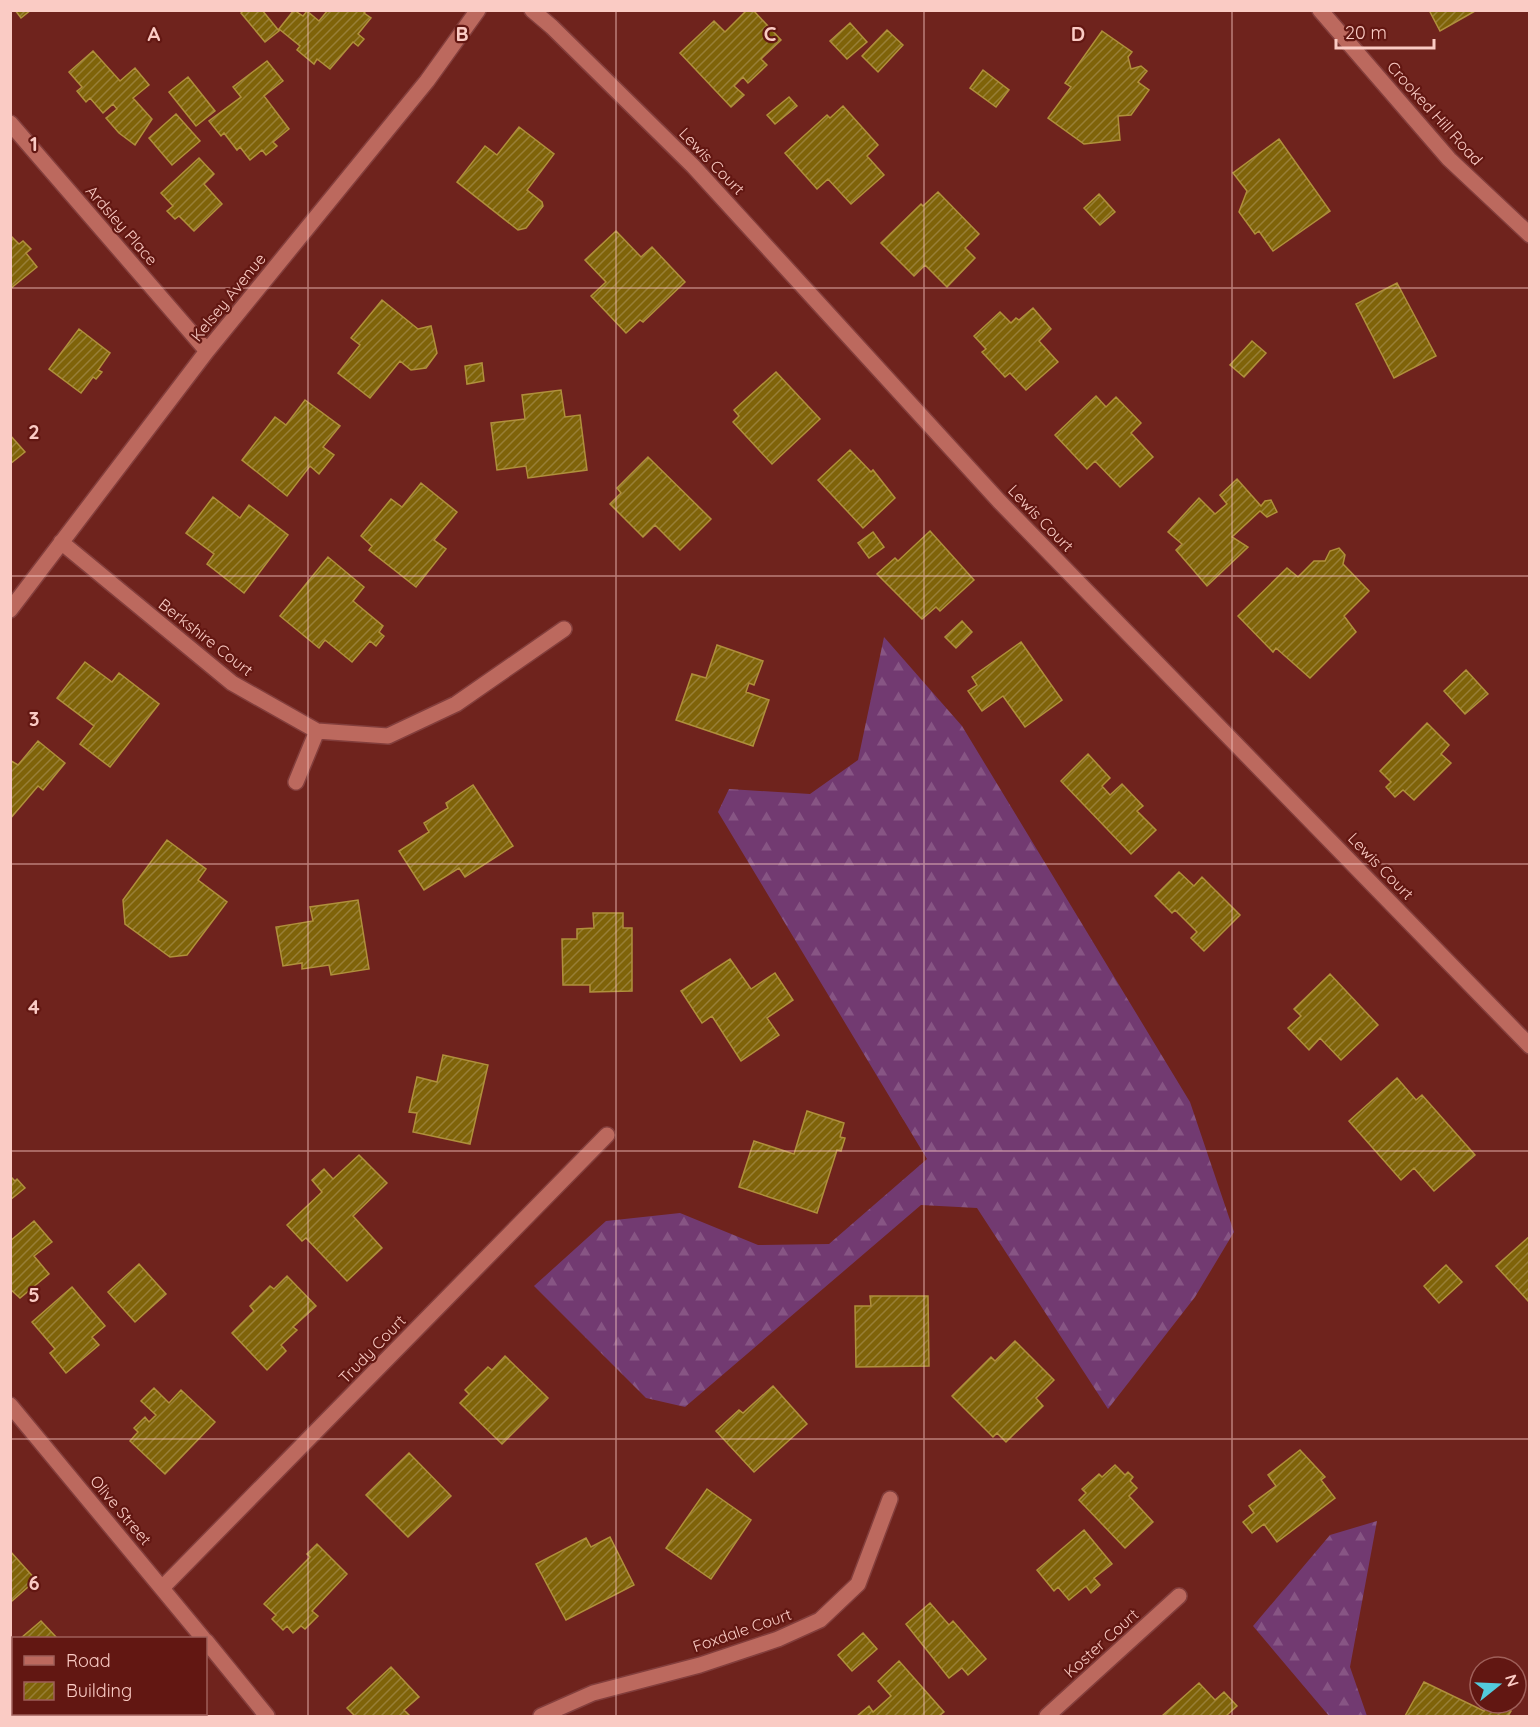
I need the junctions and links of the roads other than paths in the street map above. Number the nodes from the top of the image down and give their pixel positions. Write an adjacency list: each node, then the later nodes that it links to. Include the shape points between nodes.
1 (478, 10): 6 (street, Kelsey Avenue, via 427,81)
2 (532, 10): 12 (street, Lewis Court, via 693,166 999,501)
3 (1320, 10): 5 (street, Crooked Hill Road, via 1449,159)
4 (10, 123): 6 (street, Ardsley Place)
5 (1530, 235)
6 (207, 351): 7 (street, Kelsey Avenue)
7 (61, 542): 8 (street, Kelsey Avenue); 10 (street, Berkshire Court, via 232,683)
8 (10, 610)
9 (564, 629): 10 (street, Berkshire Court, via 456,704 388,736)
10 (317, 731): 11 (street)
11 (296, 782)
12 (1530, 1046)
13 (607, 1135): 16 (street, Trudy Court)
14 (10, 1405): 16 (street, Olive Street)
15 (890, 1499): 21 (street, Foxdale Court, via 858,1584 820,1620 778,1639 700,1665 593,1693)
16 (162, 1588): 18 (street, Olive Street)
17 (1179, 1596): 22 (street, Koster Court)
18 (202, 1637)
19 (207, 1644): 20 (street, Olive Street)
20 (267, 1716)
21 (541, 1716)
22 (1047, 1716)

